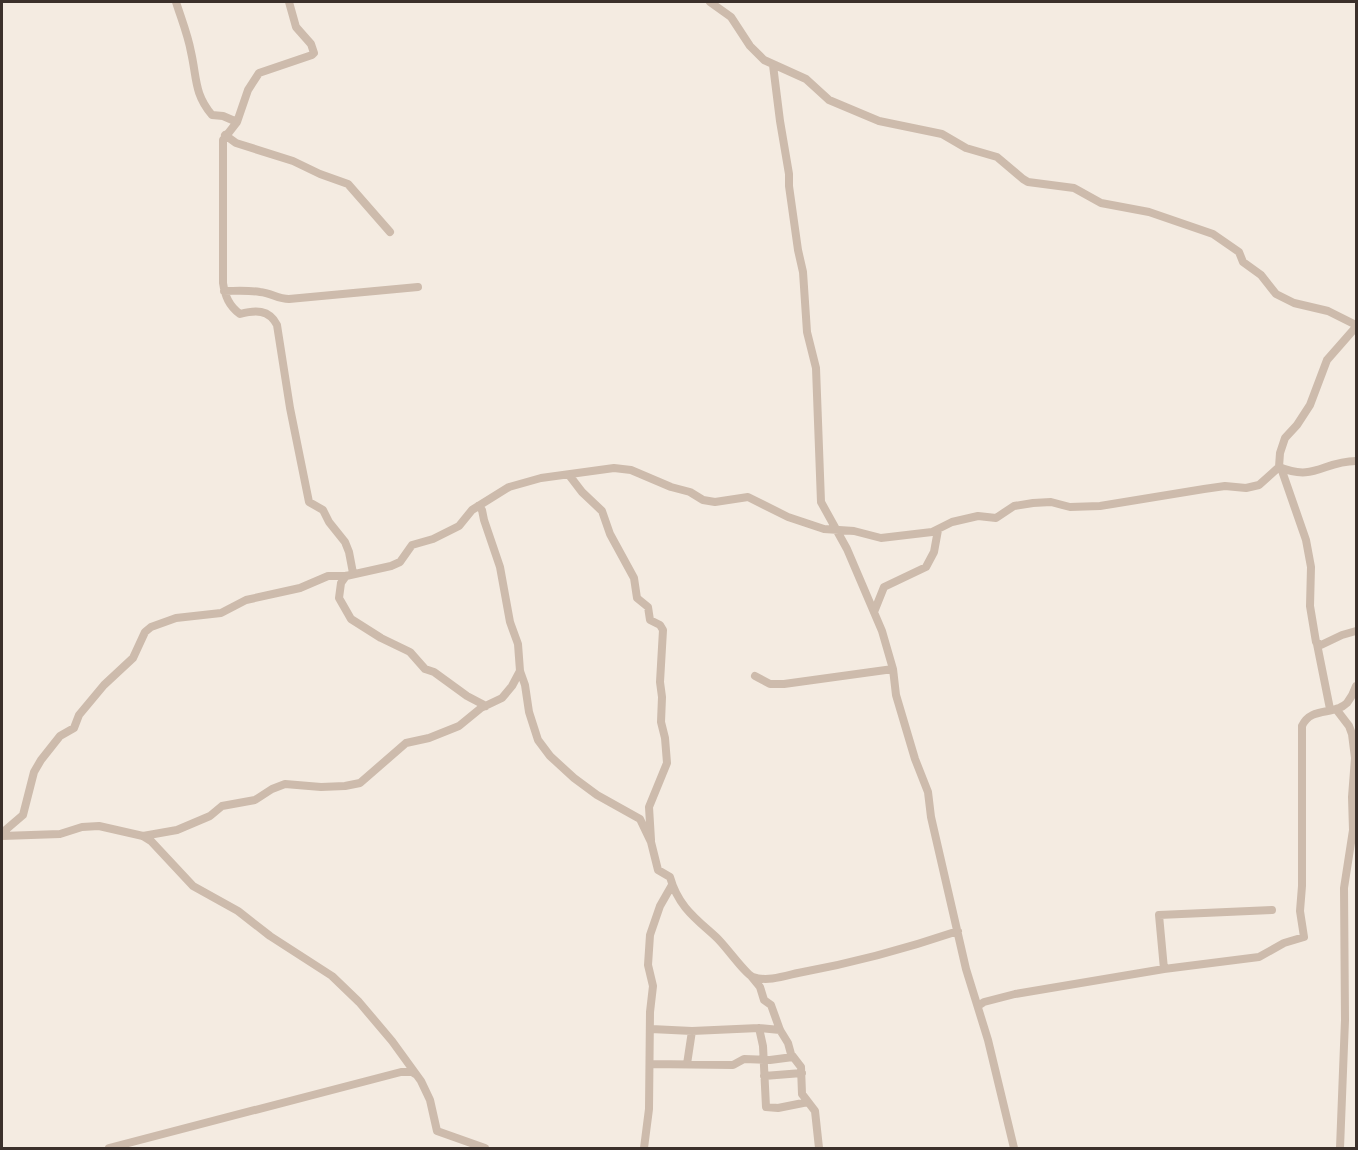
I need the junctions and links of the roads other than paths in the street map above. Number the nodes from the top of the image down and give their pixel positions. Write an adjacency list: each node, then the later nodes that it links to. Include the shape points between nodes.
1 (176, 2): 5 (street, via 202,104 212,115)
2 (289, 2): 5 (street, via 296,27 314,53 259,73 248,90)
3 (710, 2): 4 (street, via 731,17 757,53)
4 (773, 64): 10 (street, via 797,73 829,100 861,114 942,134 966,148 997,157 1028,182 1074,188 1101,203 1149,212 1213,234 1239,252 1243,262 1261,275 1275,294 1301,306 1328,311); 16 (street, via 803,272 807,332 816,368 819,492)
5 (237, 122): 6 (street)
6 (225, 135): 7 (street, via 236,143 348,184); 9 (street, via 221,150)
7 (390, 232)
8 (418, 287): 9 (street, via 289,300 258,291)
9 (224, 291): 17 (street, via 240,314 258,310 277,325 309,502 323,510 345,542)
10 (1356, 326): 12 (street, via 1327,360 1310,405 1285,438)
11 (1356, 461): 12 (street, via 1306,473)
12 (1280, 468): 15 (street, via 1246,488 1225,486 1100,506 1033,503 1014,506 996,518 978,516); 20 (street, via 1306,540)
13 (569, 475): 14 (street, via 509,487); 16 (street, via 624,468 704,500 748,497 788,517); 29 (street, via 602,512 634,578 637,598 648,607 650,620 663,630 661,722 667,763 649,807)
14 (478, 506): 17 (street, via 459,526 412,545 396,564); 22 (street, via 500,567 518,644)
15 (938, 530): 16 (street, via 881,538); 18 (street, via 927,567 887,585)
16 (836, 531): 18 (street)
17 (350, 575): 25 (street, via 341,583 339,598 351,619 410,652 425,669); 27 (street, via 328,576 300,588 246,600 221,613 176,618 151,627 133,658 79,715 74,728 60,736 41,760 23,814)
18 (874, 612): 21 (street)
19 (1356, 631): 20 (street)
20 (1317, 644): 26 (street)
21 (892, 669): 23 (street, via 784,684 770,684); 32 (street, via 912,751 928,792)
22 (520, 672): 25 (street, via 506,694); 29 (street, via 529,712 543,747 574,778 640,819)
23 (755, 676)
24 (1356, 686): 26 (street, via 1347,703)
25 (486, 706): 28 (street, via 456,727 406,743 360,783 321,787 285,784 255,800 222,806 210,816 177,830)
26 (1333, 709): 33 (street, via 1313,714 1302,726 1300,911 1304,937 1259,957); 55 (street, via 1349,726 1355,758 1353,830 1344,888 1345,1020)
27 (2, 834): 28 (street, via 60,834 89,826)
28 (143, 836): 46 (street, via 193,886 227,904 332,976 384,1031)
29 (651, 842): 30 (street, via 657,867 670,877)
30 (672, 885): 34 (street, via 689,913); 37 (street, via 650,935)
31 (1272, 910): 33 (street, via 1159,915)
32 (958, 931): 34 (street, via 833,968 778,977); 35 (street)
33 (1164, 969): 35 (street, via 1015,994)
34 (751, 976): 38 (street, via 771,1005)
35 (978, 1006): 54 (street)
36 (759, 1028): 38 (street); 39 (street); 41 (street)
37 (651, 1029): 39 (street); 43 (street)
38 (780, 1030): 40 (street)
39 (692, 1031): 44 (street)
40 (793, 1057): 42 (street); 45 (street, via 800,1063)
41 (763, 1060): 42 (street); 44 (street, via 744,1059 733,1065); 47 (street)
42 (779, 1060): 48 (street)
43 (650, 1064): 44 (street); 52 (street)
44 (687, 1064)
45 (802, 1073): 48 (street); 49 (street, via 802,1094)
46 (415, 1074): 50 (street, via 397,1073); 51 (street, via 430,1100 437,1131)
47 (764, 1076): 48 (street); 49 (street, via 768,1108)
48 (781, 1076)
49 (808, 1102): 53 (street, via 816,1114)
50 (109, 1149)
51 (485, 1149)
52 (644, 1149)
53 (819, 1149)
54 (1014, 1149)
55 (1340, 1149)

